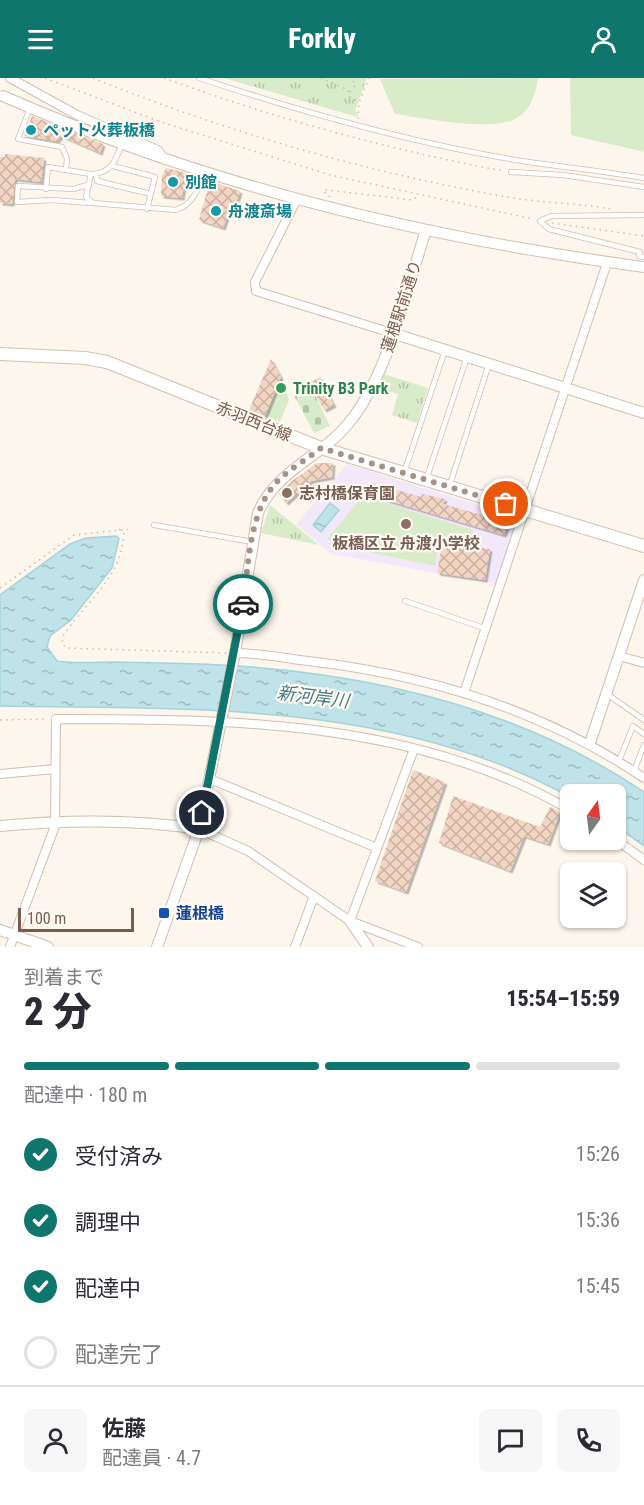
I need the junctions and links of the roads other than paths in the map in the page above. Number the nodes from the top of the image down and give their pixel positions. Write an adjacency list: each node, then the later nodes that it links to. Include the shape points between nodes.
1 (10, 78): 6 (street, via 77,115 158,150)
2 (199, 78): 12 (lane, via 357,126 536,163)
3 (3, 96): 4 (street)
4 (30, 108): 5 (street); 8 (lane, via 18,139 62,147)
5 (122, 144): 6 (street); 7 (lane)
6 (165, 160): 9 (street)
7 (113, 166): 11 (lane); 16 (lane, via 155,177)
8 (66, 169): 11 (lane); 15 (lane, via 48,167)
9 (204, 171): 17 (street); 19 (lane, via 197,192 185,207)
10 (511, 172): 14 (lane)
11 (94, 174): 13 (lane); 16 (lane, via 97,181)
12 (644, 178)
13 (88, 184): 15 (lane, via 73,189); 18 (lane, via 86,197)
14 (644, 187)
15 (46, 189): 18 (lane, via 18,186 16,202)
16 (151, 194): 19 (lane)
17 (297, 199): 21 (street); 25 (street, via 255,282 256,291)
18 (93, 203): 19 (lane)
19 (147, 209)
20 (644, 215): 22 (lane, via 551,216 540,221 549,230 640,252 639,256)
21 (426, 231): 23 (street); 25 (street, 蓮根駅前通り)
22 (644, 257)
23 (607, 262): 24 (street); 30 (street)
24 (644, 267)
25 (392, 333): 26 (street); 32 (street, 蓮根駅前通り, via 377,377 358,410)
26 (445, 350): 28 (street); 33 (lane)
27 (0, 354): 32 (main road, 赤羽西台線, via 107,362)
28 (466, 357): 29 (street); 34 (lane)
29 (489, 364): 30 (street); 35 (lane)
30 (567, 388): 31 (street); 36 (street)
31 (644, 413)
32 (321, 448): 33 (main road, 赤羽西台線); 38 (street, 蓮根駅前通り, via 270,491 258,513)
33 (404, 473): 34 (main road, 赤羽西台線)
34 (426, 480): 35 (main road, 赤羽西台線)
35 (449, 487): 36 (main road, 赤羽西台線)
36 (528, 504): 39 (main road, 赤羽西台線); 42 (street)
37 (154, 525): 38 (lane)
38 (253, 542): 43 (street, 蓮根駅前通り)
39 (644, 546)
40 (644, 580): 44 (street)
41 (405, 601): 42 (lane)
42 (484, 628): 46 (street)
43 (235, 655): 46 (street, via 340,665); 48 (street)
44 (619, 656): 45 (street); 47 (street)
45 (644, 663)
46 (464, 693): 51 (street, via 510,707)
47 (607, 693): 49 (lane); 51 (street)
48 (222, 720): 53 (street, via 334,733); 55 (street, via 56,719); 59 (street)
49 (644, 720)
50 (644, 734): 54 (lane, via 633,726)
51 (590, 743): 54 (street)
52 (644, 744): 56 (lane)
53 (414, 749): 60 (street, via 498,775); 65 (street)
54 (620, 761): 56 (street)
55 (56, 770): 57 (street); 61 (street)
56 (634, 771): 58 (street)
57 (0, 774)
58 (644, 778)
59 (210, 779): 63 (street); 65 (street)
60 (560, 805)
61 (56, 822): 62 (street); 63 (street); 70 (street)
62 (0, 826)
63 (199, 829): 67 (street, via 248,851); 73 (street)
64 (626, 847): 66 (street)
65 (377, 848): 68 (street)
66 (644, 861)
67 (314, 896): 68 (street); 74 (street)
68 (350, 921): 75 (street); 76 (street)
69 (0, 930): 70 (street)
70 (15, 935): 71 (street); 72 (street)
71 (10, 947)
72 (48, 947)
73 (157, 947)
74 (295, 947)
75 (368, 947)
76 (418, 947)

